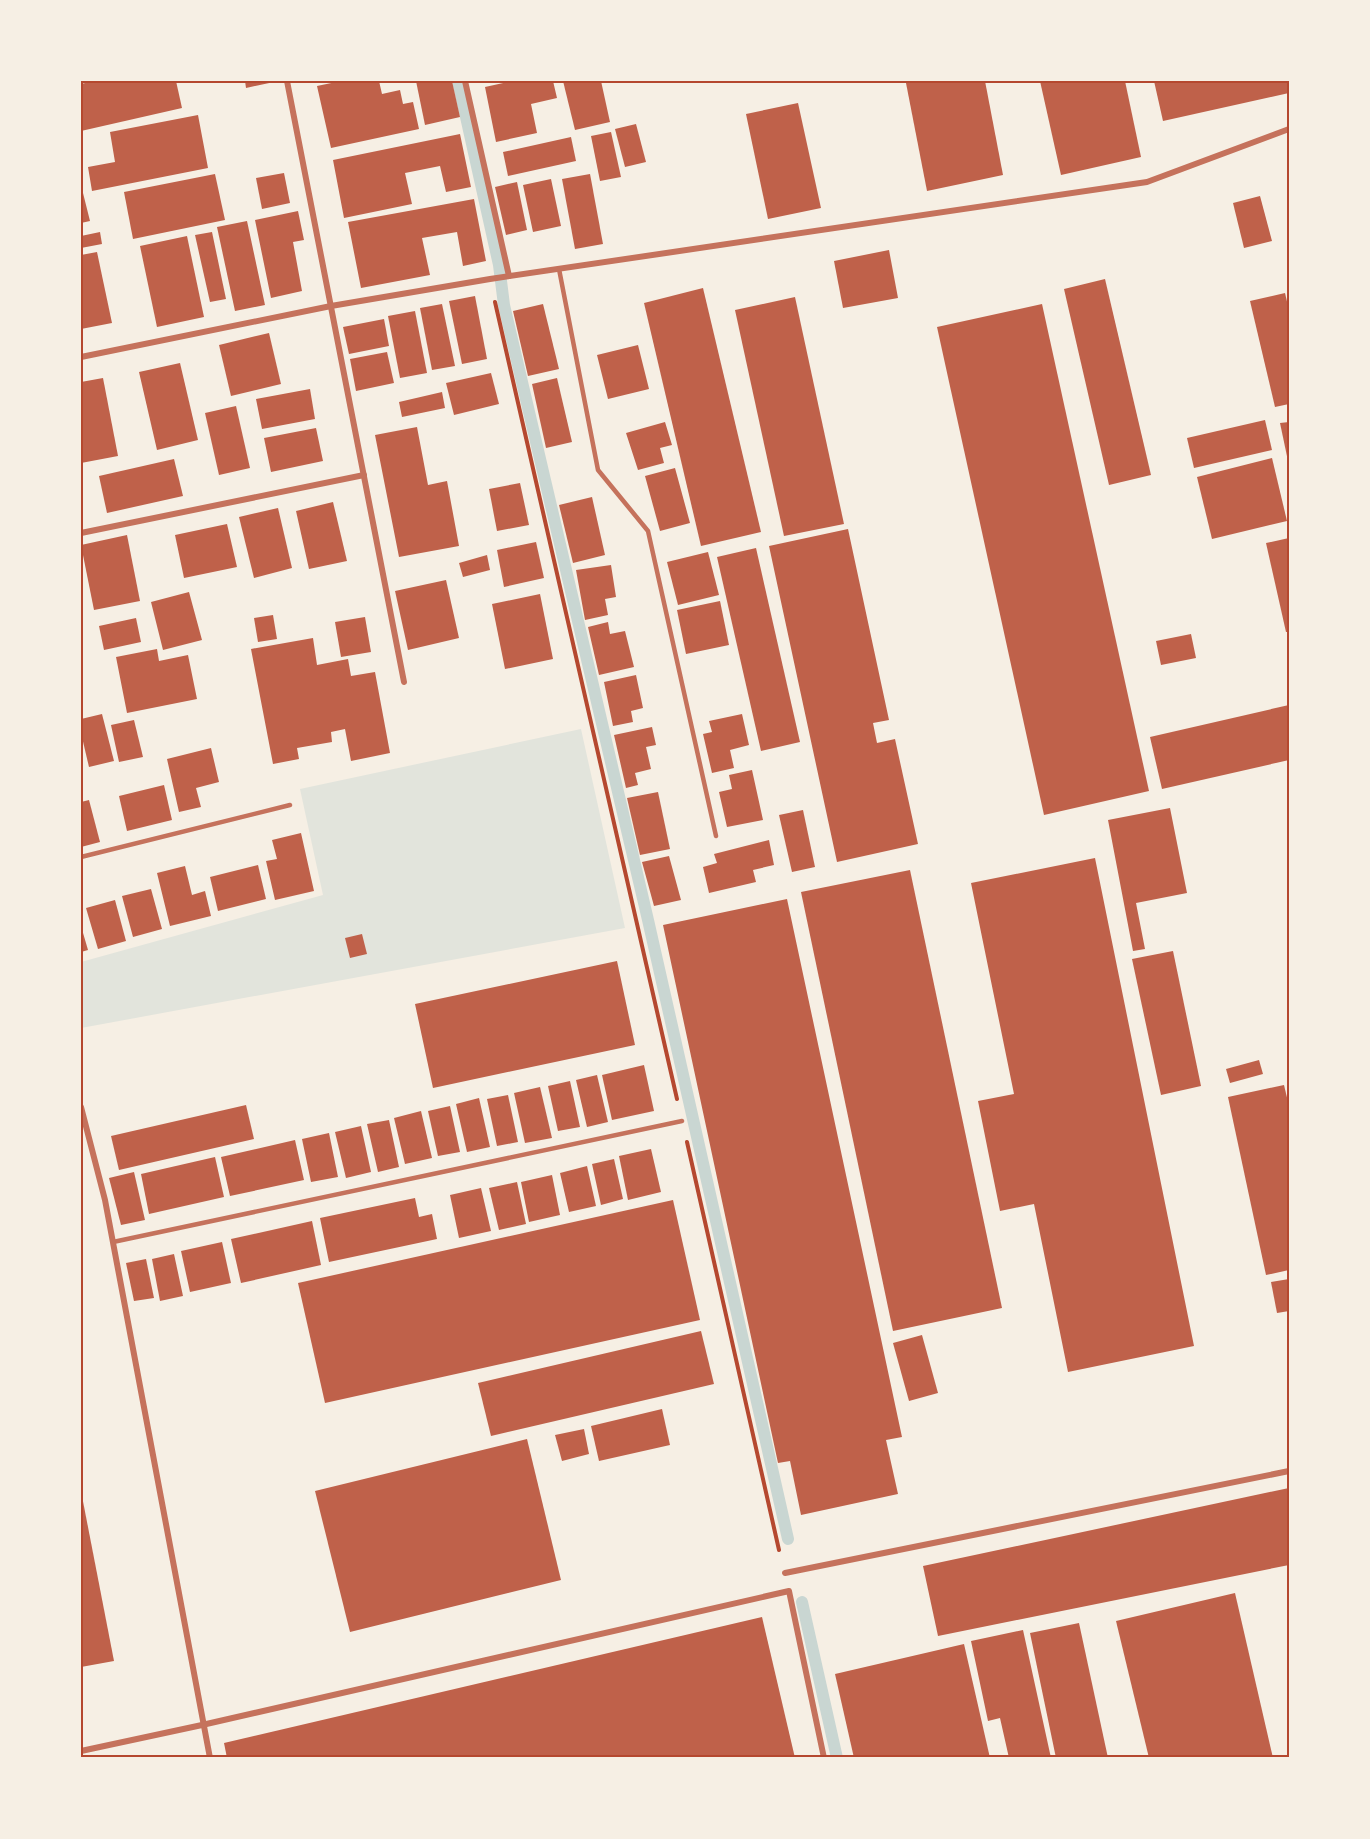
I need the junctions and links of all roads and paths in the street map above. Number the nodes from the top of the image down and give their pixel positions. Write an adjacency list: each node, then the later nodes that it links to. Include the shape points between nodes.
1 (287, 81): 7 (street)
2 (465, 81): 5 (street)
3 (1289, 129): 4 (street, via 1147,182)
4 (559, 269): 5 (street); 13 (lane, via 598,470 648,531)
5 (509, 276): 6 (street)
6 (490, 279): 7 (street); 16 (path)
7 (331, 306): 8 (street); 9 (street)
8 (81, 357)
9 (364, 475): 10 (street); 11 (street)
10 (81, 533)
11 (404, 682)
12 (290, 805): 14 (lane)
13 (717, 836)
14 (81, 857)
15 (81, 1107): 17 (street)
16 (682, 1121): 17 (lane); 19 (path)
17 (113, 1242): 20 (street)
18 (1289, 1471): 19 (street)
19 (785, 1573)
20 (202, 1725): 21 (street); 22 (street); 23 (street, via 789,1592)
21 (81, 1750)
22 (210, 1758)
23 (824, 1758)

